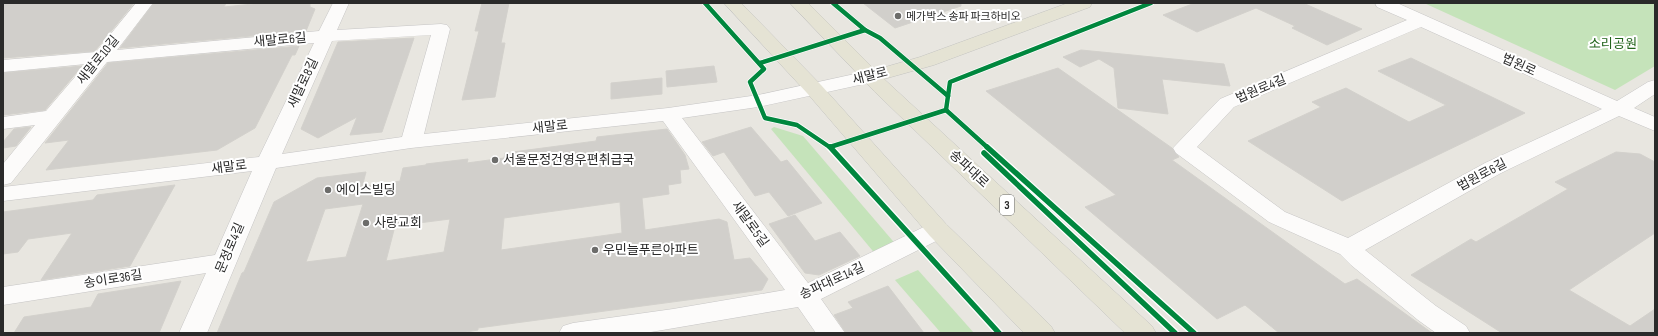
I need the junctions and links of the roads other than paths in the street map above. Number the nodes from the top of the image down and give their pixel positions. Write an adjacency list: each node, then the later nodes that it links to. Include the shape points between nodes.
1 (145, 3): 9 (street, 새말로10길)
2 (341, 3): 8 (street, 새말로8길)
3 (732, 3): 13 (main road)
4 (798, 3): 11 (main road, 송파대로 / 3)
5 (1084, 3): 11 (main road, 새말로, via 928,61)
6 (1383, 3): 7 (street, 법원로)
7 (1420, 21): 14 (street, 법원로); 24 (street, 법원로4길, via 1227,103 1184,148 1277,217)
8 (326, 36): 9 (street, 새말로6길); 19 (street, 새말로6길, via 441,29); 20 (street, 새말로8길)
9 (100, 57): 10 (street, 새말로6길); 16 (street, 새말로10길)
10 (3, 66)
11 (872, 76): 13 (street, 새말로); 33 (main road, 송파대로 / 3, via 915,120 1047,241)
12 (1655, 86): 14 (street, 법원로6길)
13 (814, 89): 15 (street, 새말로, via 758,101); 23 (main road)
14 (1618, 108): 18 (street, 법원로); 24 (street, 법원로6길, via 1493,168)
15 (668, 114): 19 (street, 새말로); 27 (street, 새말로5길)
16 (51, 117): 17 (street); 21 (street, 새말로10길)
17 (3, 123)
18 (1655, 125)
19 (411, 142): 20 (street, 새말로)
20 (267, 163): 22 (street, 새말로); 25 (street, 문정로4길)
21 (3, 178)
22 (3, 194)
23 (938, 230): 27 (street, 송파대로14길); 32 (main road)
24 (1349, 248): 34 (street, via 1427,313)
25 (223, 262): 26 (street, 송이로36길); 29 (street, 문정로4길)
26 (3, 296)
27 (803, 297): 28 (street, 송파대로14길); 31 (street, 새말로5길)
28 (673, 326): 30 (street, 송파대로14길)
29 (193, 333)
30 (573, 333)
31 (831, 333)
32 (1041, 333)
33 (1142, 333)
34 (1456, 333)

